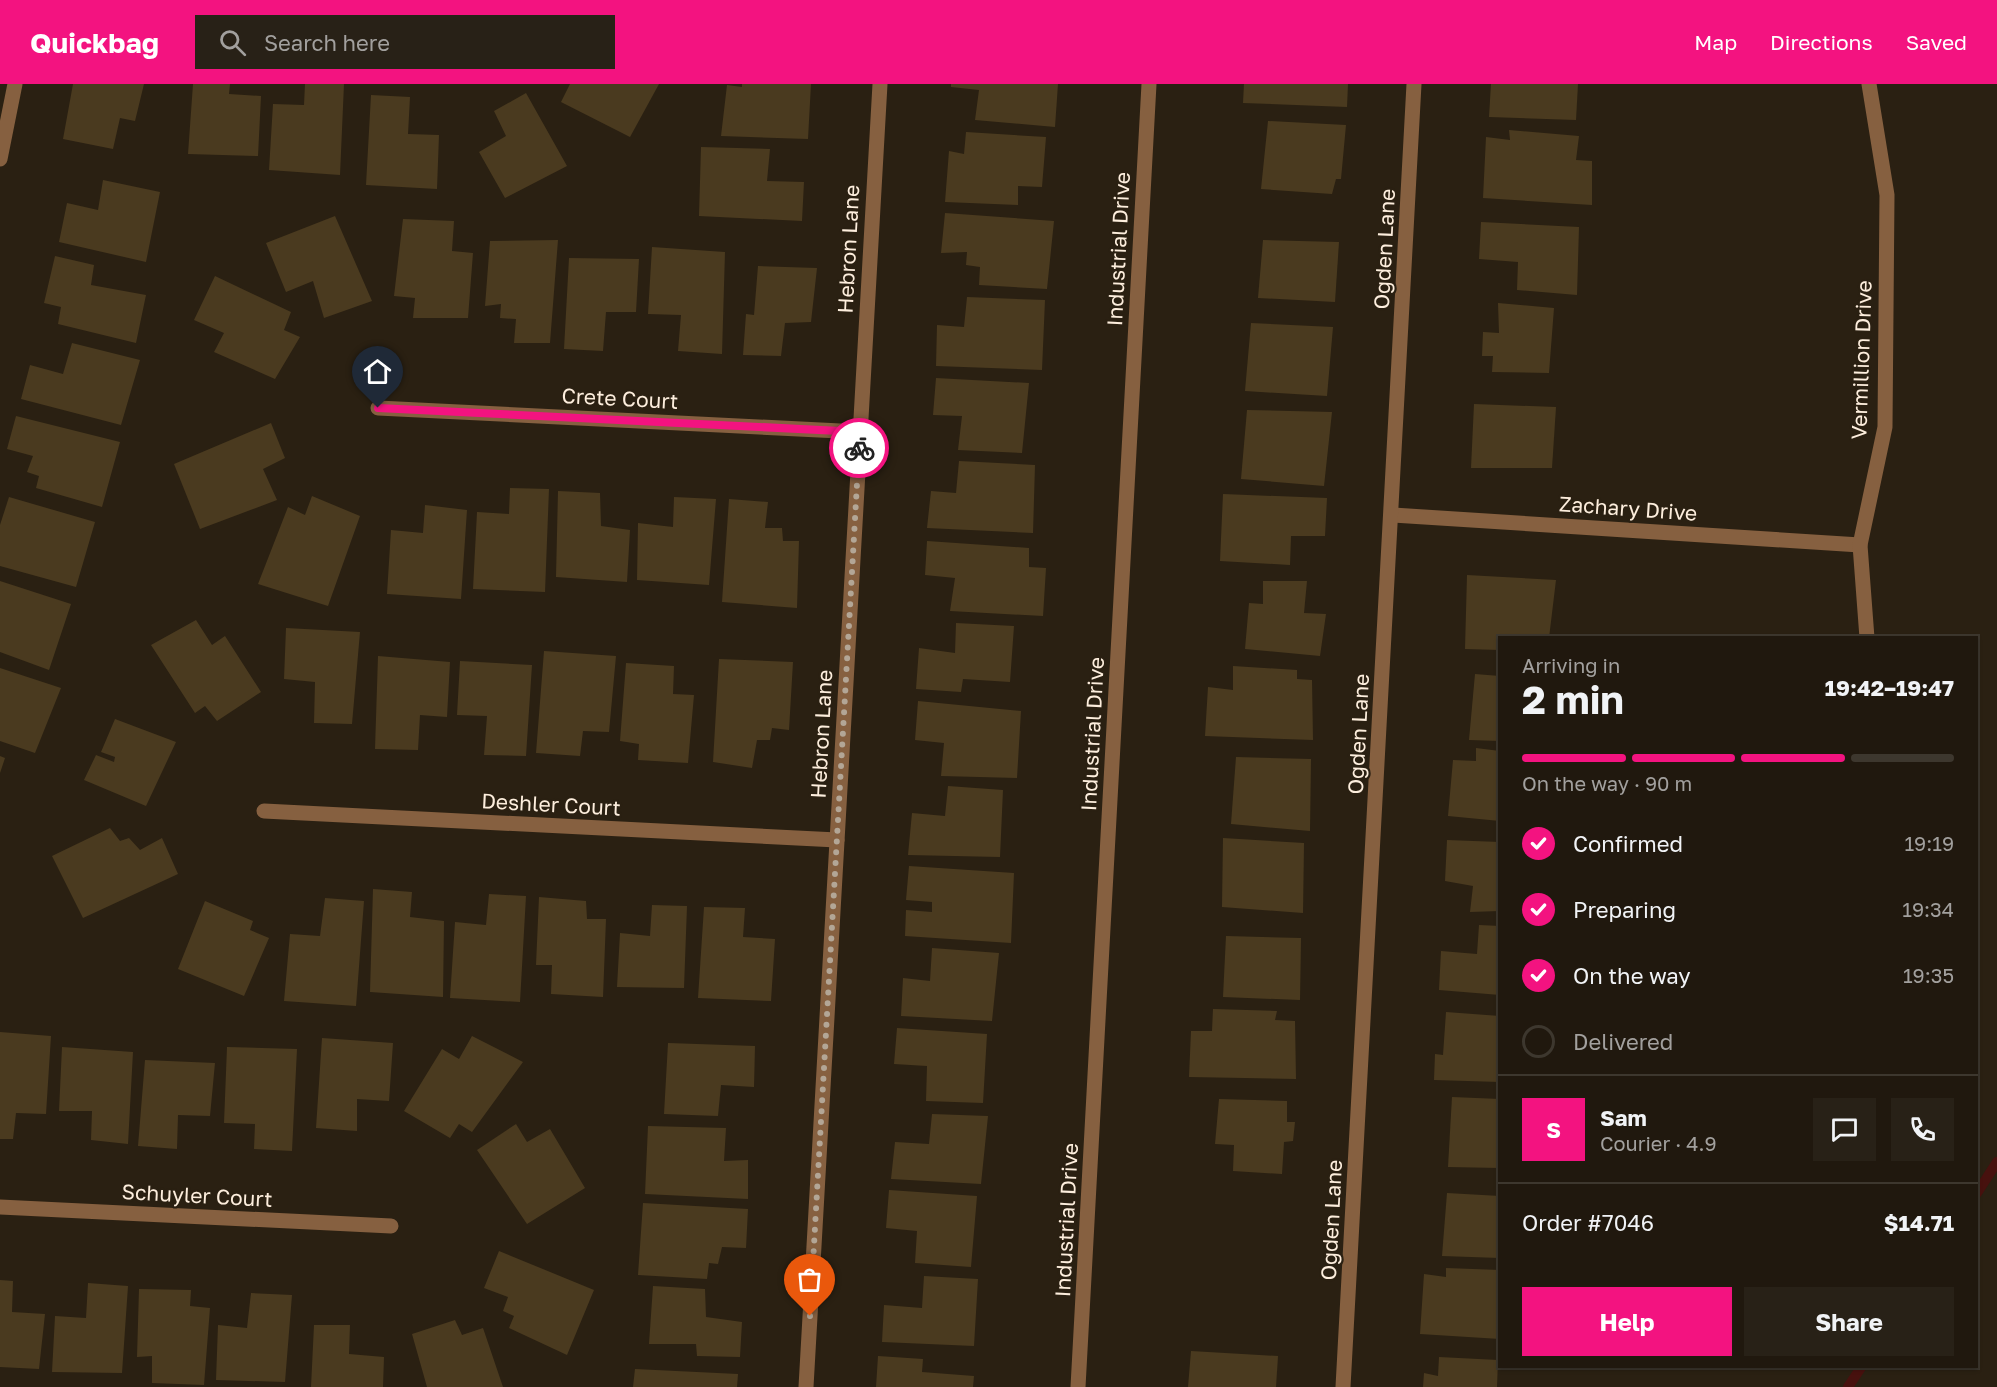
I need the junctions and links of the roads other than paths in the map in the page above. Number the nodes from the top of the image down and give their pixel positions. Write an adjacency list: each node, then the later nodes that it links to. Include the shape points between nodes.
1 (15, 84): 6 (street)
2 (880, 84): 8 (street, Hebron Lane)
3 (1149, 84): 17 (street, Industrial Drive)
4 (1414, 84): 9 (street, Ogden Lane)
5 (1869, 84): 10 (street, Vermillion Drive, via 1887,195 1885,427)
6 (0, 159)
7 (378, 408): 8 (street, Crete Court)
8 (860, 432): 13 (street, Hebron Lane)
9 (1393, 514): 10 (street, Zachary Drive); 18 (street, Ogden Lane)
10 (1860, 545): 11 (street, Vermillion Drive)
11 (1867, 636)
12 (264, 811): 13 (street, Deshler Court)
13 (837, 840): 16 (street, Hebron Lane)
14 (0, 1207): 15 (street, Schuyler Court)
15 (392, 1226)
16 (806, 1387)
17 (1078, 1387)
18 (1343, 1387)

